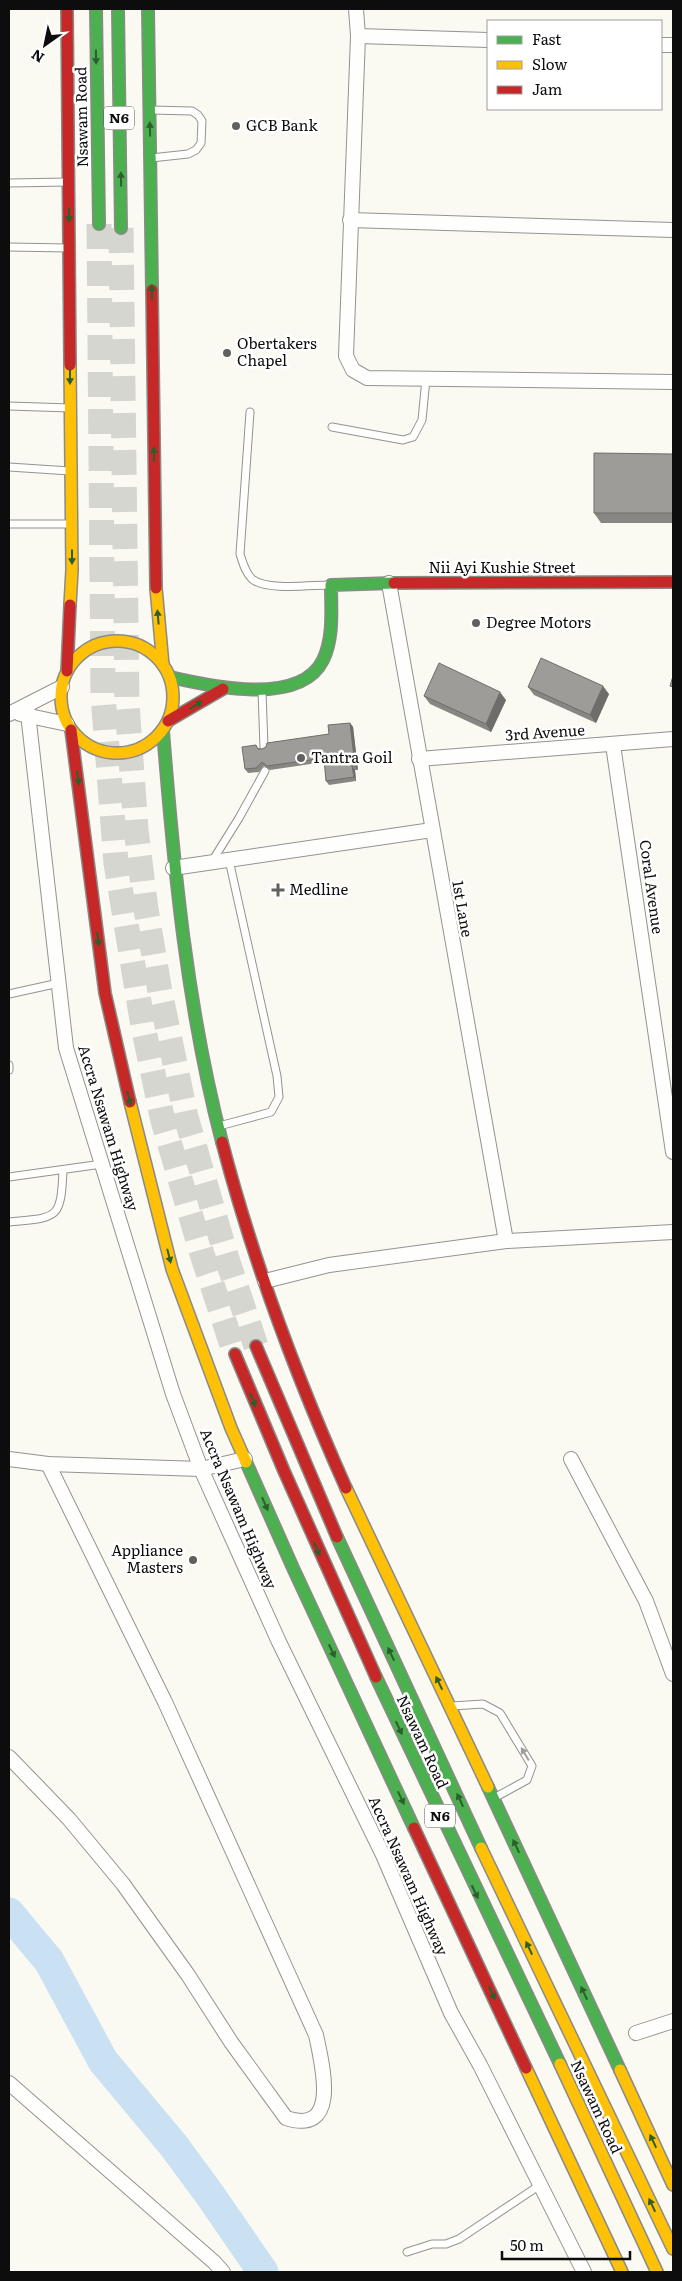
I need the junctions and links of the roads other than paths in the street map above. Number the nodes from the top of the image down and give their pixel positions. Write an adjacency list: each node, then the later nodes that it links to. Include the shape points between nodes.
1 (67, 9): 10 (main road)
2 (96, 9): 13 (main road, Nsawam Road / N6, one-way to 13)
3 (118, 9): 14 (main road, N6, one-way to 3)
4 (148, 9): 8 (main road)
5 (356, 9): 6 (street)
6 (358, 36): 7 (street); 12 (street)
7 (487, 40)
8 (150, 110): 9 (main road, one-way to 8); 9 (lane, via 192,111 202,121 201,143 196,150 188,154)
9 (150, 158): 31 (main road, one-way to 9, via 155,564)
10 (68, 182): 11 (lane); 17 (main road, one-way to 17)
11 (9, 183)
12 (350, 220): 15 (street); 18 (street, via 346,356 354,370 367,378)
13 (98, 224)
14 (122, 228)
15 (673, 230)
16 (9, 247): 17 (lane)
17 (69, 248): 21 (main road, one-way to 21)
18 (426, 379): 19 (street); 23 (lane, via 422,420 413,437 403,440)
19 (673, 382)
20 (9, 406): 21 (lane)
21 (70, 408): 25 (main road)
22 (250, 412): 30 (lane, via 240,554 244,568 252,579 266,585)
23 (332, 427)
24 (9, 467): 25 (lane)
25 (71, 471): 27 (main road)
26 (9, 524): 27 (lane)
27 (71, 524): 32 (main road, one-way to 32, via 71,617)
28 (673, 582): 29 (main road, Nii Ayi Kushie Street)
29 (389, 583): 30 (main road, Nii Ayi Kushie Street); 43 (street, 1st Lane)
30 (331, 585): 35 (main road, via 328,644 318,668 300,683)
31 (163, 665): 32 (main road, via 142,647 124,642 105,642 88,649); 33 (main road)
32 (67, 671): 34 (main road)
33 (170, 677): 36 (main road); 38 (main road, via 173,699)
34 (62, 687): 37 (street); 39 (main road, via 62,712)
35 (262, 688): 36 (main road); 42 (lane)
36 (223, 689): 38 (main road, one-way to 36)
37 (20, 712): 39 (street); 49 (street, Accra Nsawam Highway)
38 (165, 726): 39 (main road, via 158,737 139,749 117,754 95,750); 48 (main road)
39 (69, 727): 65 (main road, one-way to 65, via 105,993 127,1090 172,1269)
40 (673, 739): 41 (street, 3rd Avenue)
41 (613, 745): 43 (street, 3rd Avenue); 54 (street, Coral Avenue)
42 (264, 748)
43 (419, 759): 45 (street, 1st Lane)
44 (265, 771): 47 (lane)
45 (432, 830): 46 (street); 60 (street, 1st Lane)
46 (229, 860): 47 (street); 53 (lane, via 279,1097 271,1112)
47 (211, 863): 48 (street)
48 (173, 868): 53 (main road, via 187,977)
49 (59, 983): 50 (lane); 55 (street, Accra Nsawam Highway, via 66,1048)
50 (9, 994)
51 (9, 1065): 52 (lane)
52 (9, 1070)
53 (219, 1126): 61 (main road)
54 (673, 1152)
55 (102, 1164): 56 (lane); 68 (street, Accra Nsawam Highway, via 173,1394)
56 (63, 1170): 57 (lane); 58 (lane, via 62,1200 57,1210 46,1218)
57 (9, 1177)
58 (9, 1222)
59 (673, 1232): 60 (street)
60 (506, 1241): 61 (street, via 329,1265)
61 (265, 1281): 70 (main road, one-way to 61, via 354,1505 305,1391)
62 (256, 1346): 78 (main road, Nsawam Road / N6, one-way to 62, via 367,1604)
63 (234, 1354): 83 (main road, Nsawam Road / N6, one-way to 83, via 307,1525 450,1839)
64 (9, 1459): 67 (street)
65 (245, 1459): 68 (street); 82 (main road, one-way to 82)
66 (571, 1459): 69 (street, via 646,1601)
67 (48, 1464): 68 (street); 71 (street, via 165,1702 316,2035 325,2080 323,2105 312,2118 300,2123 286,2118 123,1884 70,1819)
68 (200, 1469): 76 (street, Accra Nsawam Highway, via 279,1642 383,1855 448,2006)
69 (673, 1674)
70 (450, 1706): 72 (main road); 72 (lane, one-way to 70, via 527,1780 532,1766 500,1713 483,1704)
71 (9, 1757)
72 (494, 1798): 77 (main road, one-way to 72)
73 (673, 2021): 74 (street)
74 (636, 2033)
75 (9, 2082): 80 (street)
76 (540, 2185): 79 (lane, via 459,2238); 81 (street, Accra Nsawam Highway)
77 (673, 2185)
78 (673, 2249)
79 (408, 2252)
80 (223, 2272)
81 (584, 2272)
82 (622, 2272)
83 (657, 2272)

